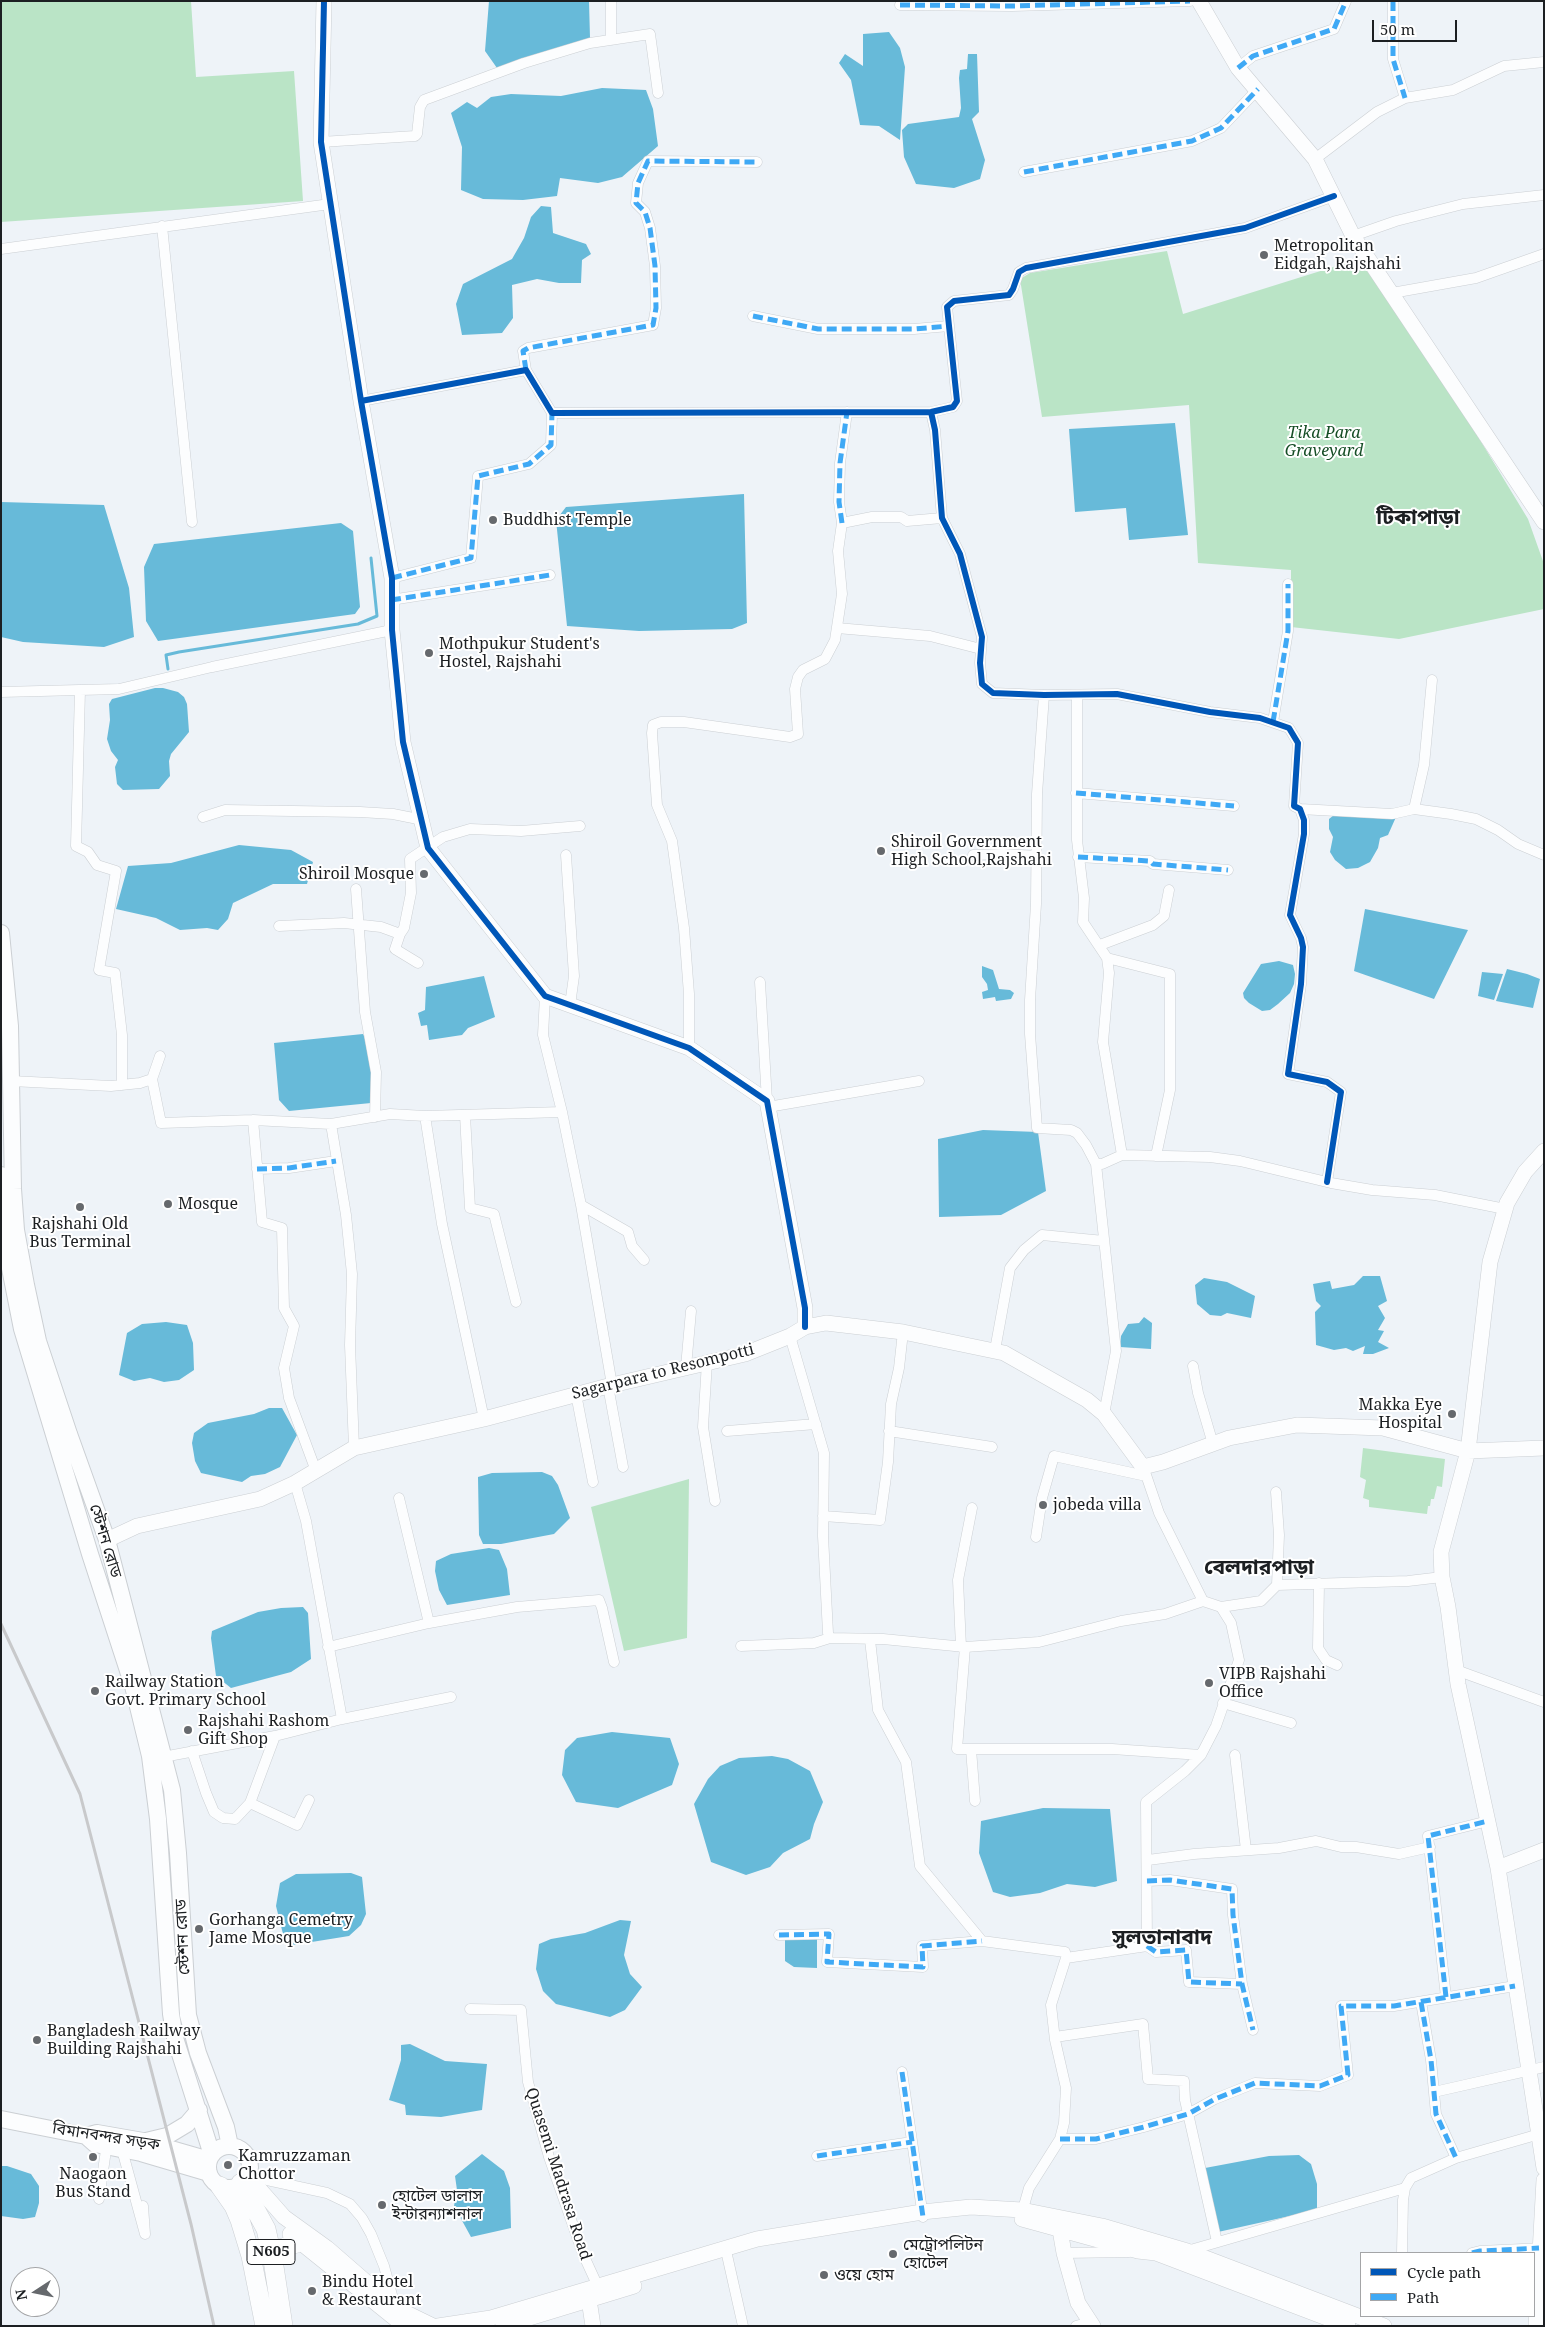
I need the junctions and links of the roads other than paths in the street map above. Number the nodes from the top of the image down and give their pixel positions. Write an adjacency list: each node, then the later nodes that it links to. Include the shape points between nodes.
1 (324, 1): 14 (main road)
2 (612, 1): 8 (street)
3 (1190, 1): 7 (street, via 1022,6)
4 (1199, 1): 10 (main road)
5 (1346, 1): 10 (street, via 1334,29 1253,56)
6 (1393, 1): 13 (street, via 1393,59)
7 (900, 5)
8 (611, 40): 12 (street, via 650,34); 14 (street, via 524,63 424,100 415,136)
9 (1544, 62): 13 (street, via 1504,66 1453,90)
10 (1238, 68): 11 (main road)
11 (1258, 90): 15 (main road); 17 (street, via 1221,128 1192,141)
12 (658, 93)
13 (1405, 98): 15 (street, via 1377,112)
14 (321, 142): 20 (main road)
15 (1315, 159): 19 (main road)
16 (756, 162): 28 (street, via 648,161 638,183 636,203 645,212 656,266 653,325 528,348 523,351)
17 (1024, 172)
18 (1544, 195): 22 (street, via 1463,204)
19 (1334, 196): 22 (main road); 27 (street, via 1245,228 1026,268 1019,272 1009,295 954,301 947,307)
20 (330, 204): 21 (street); 29 (main road)
21 (162, 226): 23 (street); 34 (street)
22 (1353, 236): 25 (main road)
23 (1, 249)
24 (1544, 254): 25 (street, via 1476,278)
25 (1392, 293): 35 (main road)
26 (753, 316): 27 (street, via 818,329)
27 (949, 326): 31 (street, via 957,401 953,407)
28 (526, 370): 29 (street); 32 (street)
29 (361, 401): 38 (main road)
30 (847, 412): 31 (street); 32 (street); 36 (street, via 840,464)
31 (931, 412): 33 (street)
32 (552, 413): 38 (street, via 551,445 536,458 528,464 478,476 471,558)
33 (942, 518): 36 (street, via 872,517); 43 (street, via 960,554 982,637)
34 (192, 522)
35 (1544, 522)
36 (842, 523): 41 (street, via 838,552 842,594)
37 (550, 575): 40 (street)
38 (392, 578): 40 (main road)
39 (1288, 584): 49 (street, via 1288,631)
40 (391, 600): 42 (main road)
41 (837, 628): 43 (street, via 930,636); 76 (street, via 825,659 803,670 798,677 795,689 798,734 790,737 684,722 653,725 657,805 672,841 684,928)
42 (392, 630): 45 (street, via 119,689); 55 (main road, via 403,742)
43 (981, 649): 47 (street, via 982,684 993,693)
44 (1432, 680): 53 (street, via 1424,765)
45 (80, 690): 46 (street); 81 (street, via 76,846 88,852 97,865 116,871 98,970 115,973 122,1035)
46 (1, 692)
47 (1044, 695): 48 (street); 61 (street)
48 (1076, 695): 49 (street, via 1117,694); 50 (street)
49 (1273, 722): 52 (street, via 1289,728 1298,743 1294,806)
50 (1076, 793): 51 (street); 62 (street)
51 (1234, 806)
52 (1300, 809): 53 (street, via 1392,814); 96 (street, via 1304,834 1290,916 1301,938 1301,984 1288,1074 1327,1082 1341,1092)
53 (1414, 809): 60 (street, via 1476,819)
54 (203, 817): 55 (street, via 225,810 360,812)
55 (423, 820): 57 (main road)
56 (580, 826): 57 (street, via 522,832 470,829 443,837)
57 (428, 848): 69 (street, via 410,859 412,893); 74 (main road)
58 (566, 855): 75 (street, via 574,976)
59 (973, 855): 61 (street)
60 (1544, 855)
61 (1037, 856): 93 (street, via 1030,1034 1037,1128 1077,1133)
62 (1078, 857): 63 (street, via 1150,860 1153,864); 70 (street, via 1084,898 1083,922)
63 (1228, 870)
64 (356, 889): 66 (street)
65 (1169, 890): 70 (street, via 1164,916 1153,925)
66 (359, 925): 67 (street); 69 (street, via 381,927); 86 (street, via 365,1012 376,1072)
67 (279, 926)
68 (1, 934): 78 (main road, স্টেশন রোড, via 10,1026)
69 (400, 934): 72 (street, via 395,948)
70 (1100, 945): 71 (street)
71 (1107, 958): 90 (street, via 1109,973 1103,1042); 91 (street, via 1170,974 1170,1090)
72 (418, 963)
73 (760, 982): 82 (street)
74 (546, 996): 75 (main road); 83 (street, via 544,1035)
75 (570, 1004): 76 (main road)
76 (689, 1048): 82 (main road)
77 (160, 1056): 79 (street)
78 (11, 1080): 81 (street); 133 (main road, স্টেশন রোড, via 16,1230 26,1285 41,1350)
79 (152, 1080): 81 (street); 87 (street, via 161,1123)
80 (919, 1081): 82 (street)
81 (122, 1085)
82 (767, 1104): 103 (main road, via 805,1308)
83 (562, 1112): 84 (street); 97 (street)
84 (466, 1115): 85 (street); 101 (street, via 470,1208 494,1214)
85 (425, 1116): 86 (street, via 390,1114); 113 (street, via 442,1224)
86 (375, 1117): 88 (street)
87 (253, 1120): 88 (street); 94 (street)
88 (331, 1124): 92 (street)
89 (1544, 1151): 98 (main road, via 1525,1172)
90 (1122, 1155): 91 (street); 93 (street)
91 (1156, 1156): 96 (street, via 1240,1161)
92 (336, 1161): 94 (street); 119 (street, via 352,1274 350,1345)
93 (1096, 1164): 99 (street)
94 (257, 1169): 123 (street, via 262,1222 282,1228 284,1308 294,1326 284,1368 289,1398)
95 (1, 1175): 184 (main road, স্টেশন রোড, via 5,1243 22,1329 132,1686 150,1756 158,1819 171,2014 175,2038)
96 (1326, 1182): 98 (street, via 1435,1195)
97 (581, 1205): 100 (street, via 628,1232 632,1246); 110 (street)
98 (1506, 1209): 121 (main road, via 1490,1262)
99 (1104, 1241): 106 (street, via 1042,1235 1024,1250 1010,1268); 112 (street, via 1116,1351)
100 (644, 1260)
101 (516, 1302)
102 (692, 1311): 109 (street)
103 (805, 1327): 104 (main road, Sagarpara to Resompotti, via 826,1323); 105 (main road, Sagarpara to Resompotti)
104 (903, 1332): 106 (main road, Sagarpara to Resompotti); 116 (street)
105 (790, 1336): 107 (main road, Sagarpara to Resompotti, via 745,1354); 114 (street)
106 (995, 1350): 112 (main road, Sagarpara to Resompotti, via 1087,1400)
107 (707, 1362): 109 (main road, Sagarpara to Resompotti); 129 (street, via 703,1427)
108 (1193, 1366): 117 (street)
109 (686, 1367): 110 (main road, Sagarpara to Resompotti)
110 (610, 1385): 111 (main road, Sagarpara to Resompotti); 122 (street)
111 (576, 1394): 113 (main road, Sagarpara to Resompotti); 125 (street)
112 (1104, 1414): 124 (main road, Sagarpara to Resompotti)
113 (484, 1419): 119 (main road, Sagarpara to Resompotti)
114 (816, 1424): 115 (street); 131 (street, via 824,1453)
115 (726, 1431)
116 (889, 1431): 118 (street); 131 (street, via 880,1520)
117 (1213, 1444): 121 (main road, via 1229,1438 1297,1426 1383,1428); 124 (main road)
118 (992, 1446)
119 (354, 1448): 123 (main road, Sagarpara to Resompotti)
120 (1544, 1448): 121 (main road)
121 (1468, 1450): 134 (main road, via 1441,1552)
122 (623, 1467)
123 (316, 1471): 126 (main road, Sagarpara to Resompotti)
124 (1144, 1471): 132 (street, via 1054,1456 1042,1498); 137 (street, via 1159,1513)
125 (593, 1482)
126 (295, 1483): 133 (main road, Sagarpara to Resompotti, via 260,1499 138,1526); 143 (street, via 306,1521)
127 (1276, 1492): 136 (street, via 1279,1535)
128 (399, 1498): 139 (street)
129 (715, 1501)
130 (972, 1508): 144 (street, via 958,1580)
131 (823, 1516): 140 (street)
132 (1036, 1537)
133 (107, 1540): 158 (main road, স্টেশন রোড)
134 (1442, 1577): 135 (street); 147 (main road)
135 (1319, 1583): 136 (street); 146 (street, via 1318,1648 1326,1660)
136 (1277, 1585): 138 (street, via 1261,1601)
137 (1203, 1601): 138 (street); 144 (street, via 1164,1614 1121,1621 1039,1642)
138 (1221, 1607): 150 (street, via 1231,1623 1239,1660)
139 (429, 1623): 143 (street); 145 (street, via 517,1607 599,1600)
140 (830, 1638): 141 (street); 142 (street, via 814,1643)
141 (870, 1640): 144 (street); 170 (street, via 878,1710 906,1762 920,1866)
142 (741, 1646)
143 (328, 1647): 151 (street)
144 (963, 1647): 154 (street, via 957,1749)
145 (614, 1662)
146 (1337, 1665)
147 (1456, 1670): 149 (street); 162 (main road)
148 (451, 1697): 151 (street)
149 (1544, 1702)
150 (1223, 1703): 152 (street); 156 (street, via 1216,1726)
151 (342, 1719): 153 (street)
152 (1291, 1723)
153 (275, 1736): 155 (street); 161 (street)
154 (970, 1749): 156 (street, via 1112,1749); 160 (street)
155 (192, 1752): 158 (street); 161 (street, via 214,1812 223,1818 235,1819)
156 (1201, 1755): 166 (street, via 1146,1802)
157 (1235, 1755): 164 (street)
158 (163, 1757): 192 (main road, স্টেশন রোড, via 172,1790 188,2015)
159 (310, 1800): 161 (street, via 297,1824)
160 (975, 1801)
161 (250, 1803)
162 (1488, 1821): 163 (street, via 1428,1836); 167 (main road)
163 (1430, 1847): 164 (street, via 1399,1854 1316,1841); 175 (street)
164 (1246, 1850): 166 (street)
165 (1544, 1850): 167 (main road)
166 (1148, 1860): 168 (street)
167 (1498, 1868): 174 (main road)
168 (1147, 1881): 171 (street); 173 (street, via 1170,1880 1232,1889)
169 (778, 1935): 170 (street, via 829,1934 827,1962 923,1967 922,1946)
170 (982, 1941): 172 (street, via 1065,1952)
171 (1147, 1946): 172 (street); 173 (street, via 1156,1952 1186,1950 1189,1982)
172 (1066, 1958): 179 (street, via 1051,2005)
173 (1242, 1984): 178 (street)
174 (1515, 1986): 175 (street); 181 (main road)
175 (1446, 1997): 176 (street)
176 (1421, 2002): 183 (street); 185 (street, via 1394,2006 1341,2006 1348,2075 1320,2086 1255,2083)
177 (470, 2009): 216 (street, Quasemi Madrasa Road, via 521,2010 528,2082)
178 (1253, 2030)
179 (1055, 2037): 185 (street, via 1143,2024 1148,2079 1184,2081); 188 (street, via 1066,2088)
180 (1544, 2067): 181 (street)
181 (1528, 2071): 183 (street); 187 (main road)
182 (902, 2072): 191 (street)
183 (1434, 2092): 194 (street, via 1436,2114)
184 (199, 2110): 189 (main road, via 187,2124 167,2136); 195 (main road, স্টেশন রোড)
185 (1188, 2114): 188 (street, via 1096,2139); 206 (street)
186 (1, 2119): 190 (main road, বিমানবন্দর সড়ক, via 86,2136 95,2144)
187 (1540, 2133): 194 (street); 196 (main road)
188 (1060, 2139): 203 (street, via 1030,2188)
189 (144, 2141): 190 (main road, বিমানবন্দর সড়ক); 195 (main road, বিমানবন্দর সড়ক)
190 (114, 2142): 195 (main road); 200 (street); 201 (street, via 144,2234)
191 (912, 2142): 193 (street); 202 (street)
192 (230, 2146): 195 (main road, via 223,2147); 197 (main road, N605, via 243,2152 247,2158)
193 (817, 2156)
194 (1456, 2158): 199 (street, via 1411,2178)
195 (212, 2168): 197 (main road, via 231,2188); 220 (highway, স্টেশন রোড / N605, via 240,2220)
196 (1544, 2168)
197 (245, 2178): 205 (main road, via 278,2223); 214 (highway, N605, via 266,2229); 217 (main road, via 284,2217 327,2248); 217 (street, via 327,2193 350,2204 371,2234)
198 (1544, 2180): 207 (main road)
199 (1405, 2188): 206 (street); 209 (street)
200 (100, 2199)
201 (143, 2206)
202 (922, 2214): 203 (main road); 212 (main road, via 760,2244); 216 (main road, via 757,2239)
203 (1021, 2215): 204 (main road)
204 (1061, 2224): 208 (main road); 211 (main road); 213 (main road, via 1102,2226)
205 (299, 2242): 214 (highway, via 283,2248); 217 (main road)
206 (1217, 2242): 213 (street)
207 (1542, 2248): 210 (street); 215 (main road)
208 (1138, 2251): 211 (street); 213 (main road)
209 (1402, 2252)
210 (1486, 2252)
211 (1064, 2253): 219 (main road)
212 (727, 2255): 216 (main road); 226 (street)
213 (1183, 2257): 218 (main road)
214 (274, 2260): 221 (highway, N605)
215 (1540, 2289): 228 (main road)
216 (594, 2294): 223 (main road, via 491,2318); 224 (main road); 225 (main road)
217 (401, 2319): 222 (main road)
218 (1352, 2322): 227 (main road)
219 (1086, 2324)
220 (265, 2326)
221 (283, 2326)
222 (433, 2326)
223 (438, 2326)
224 (503, 2326)
225 (593, 2326)
226 (744, 2326)
227 (1384, 2326)
228 (1536, 2326)

